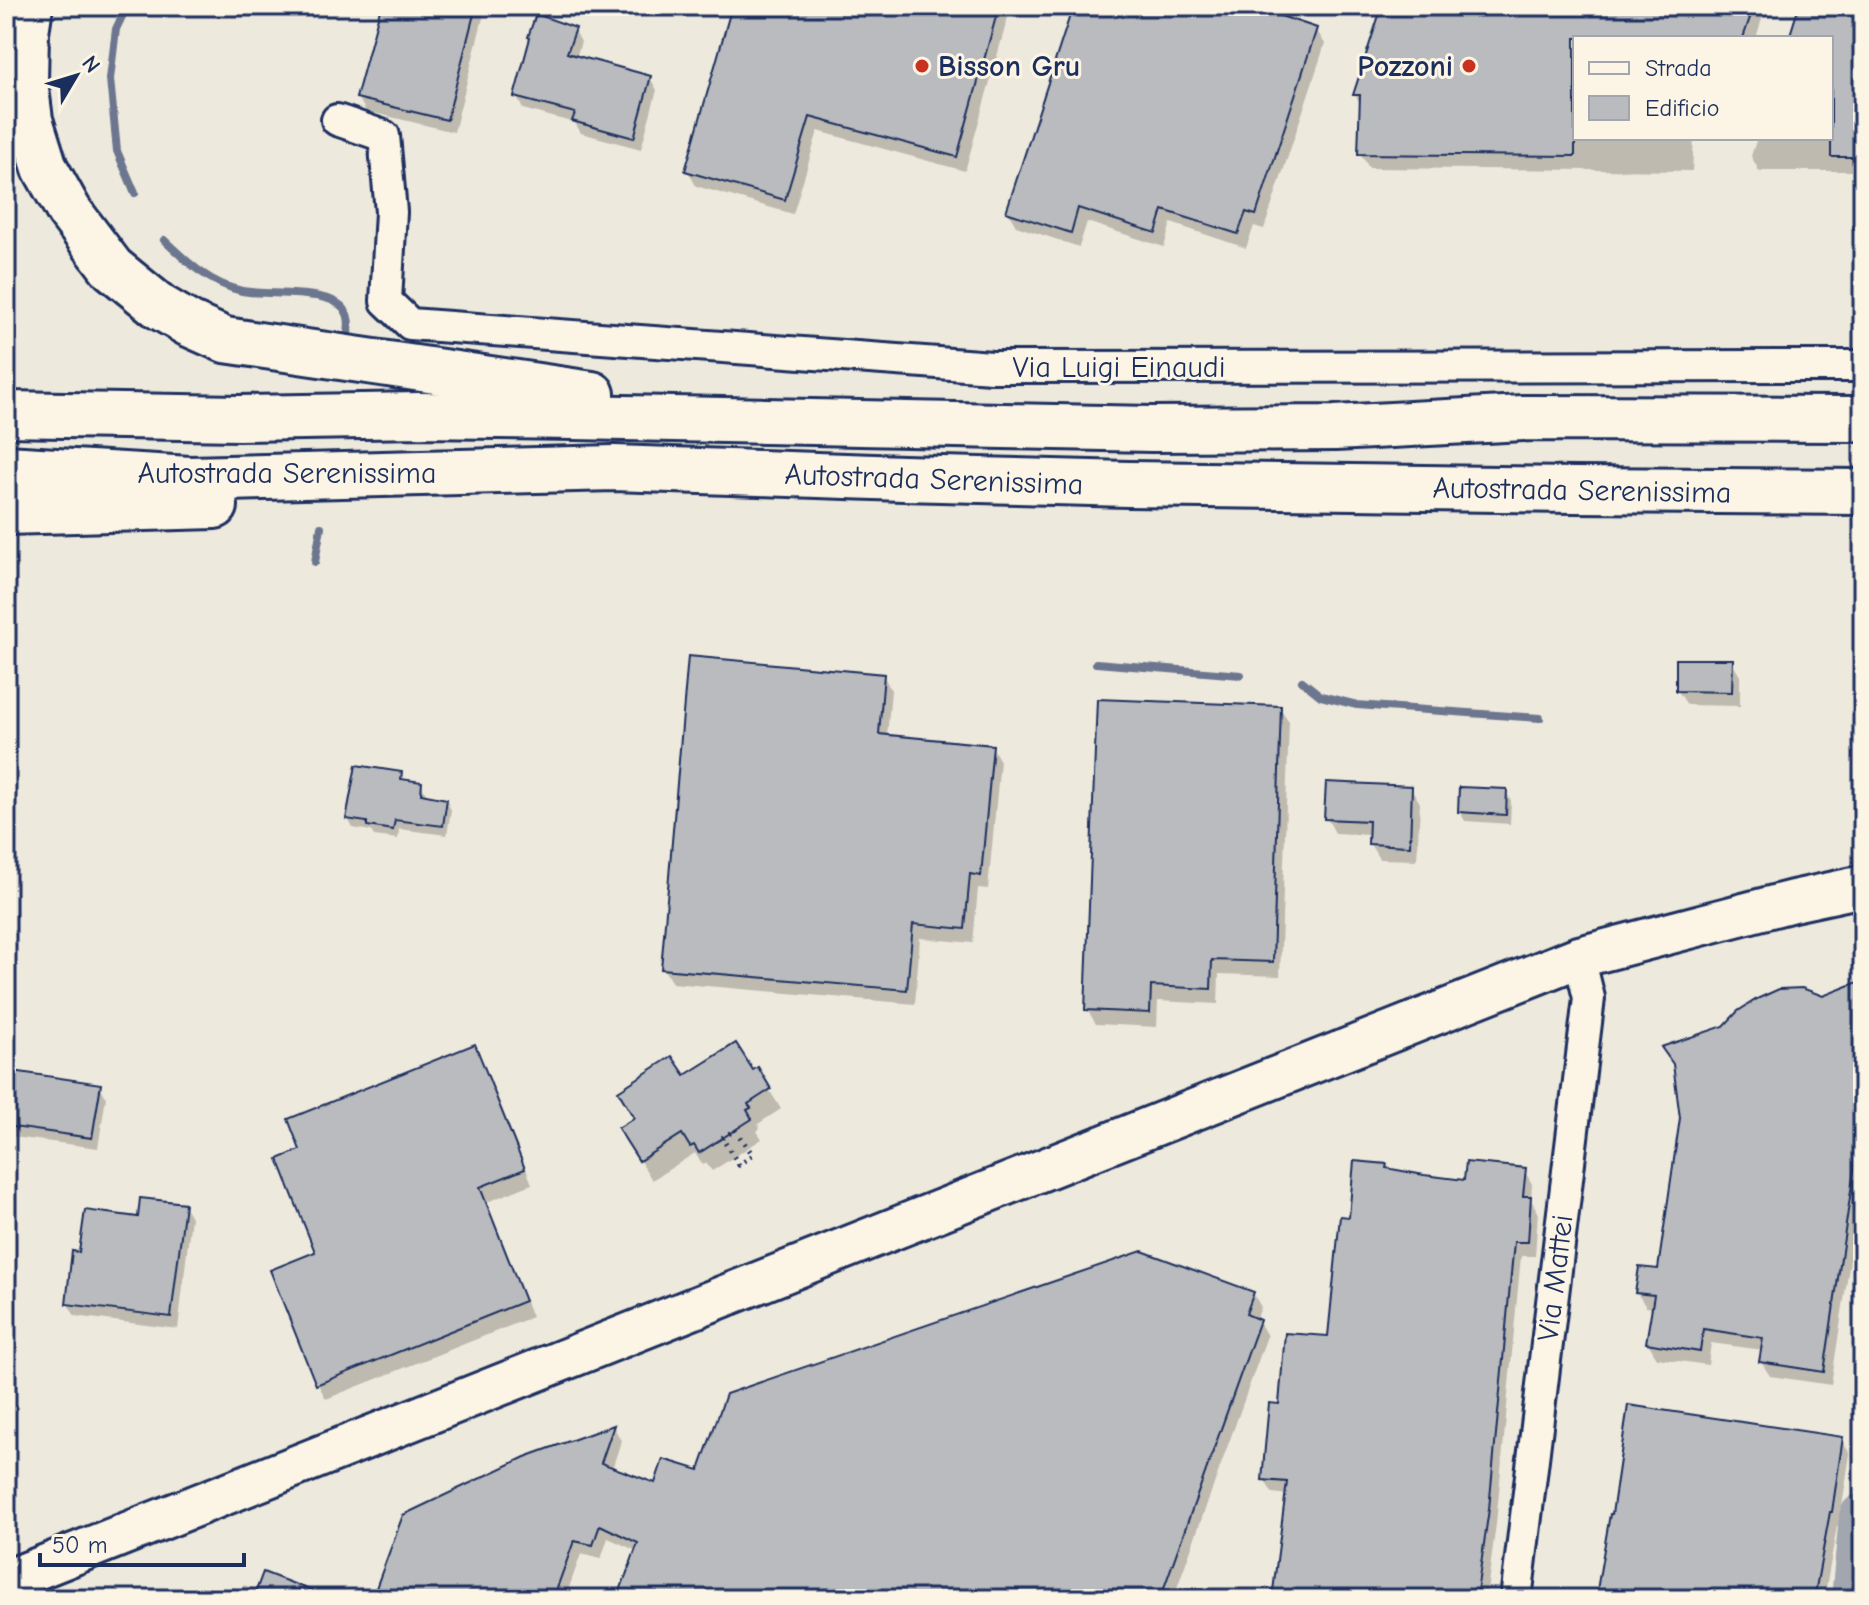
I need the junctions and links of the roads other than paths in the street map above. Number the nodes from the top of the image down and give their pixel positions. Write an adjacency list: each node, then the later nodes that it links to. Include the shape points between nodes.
1 (30, 6): 6 (highway, via 25,81 45,168 112,268 160,307 225,340 592,394)
2 (337, 120): 3 (street, Via Luigi Einaudi, via 384,136 391,212 386,301 410,324 992,367)
3 (1863, 366)
4 (6, 414): 6 (highway, Autostrada Serenissima)
5 (1863, 419): 6 (highway, Autostrada Serenissima, via 1523,418 1335,428 1152,429)
6 (728, 420)
7 (6, 468): 8 (highway, Autostrada Serenissima, via 190,479 614,468)
8 (692, 472): 9 (highway, Autostrada Serenissima, via 1128,484); 10 (highway, via 519,501)
9 (1863, 492)
10 (6, 512)
11 (1863, 886): 12 (main road)
12 (1579, 957): 13 (main road); 14 (street, Via Mattei, via 1589,998)
13 (6, 1581)
14 (1516, 1599)

